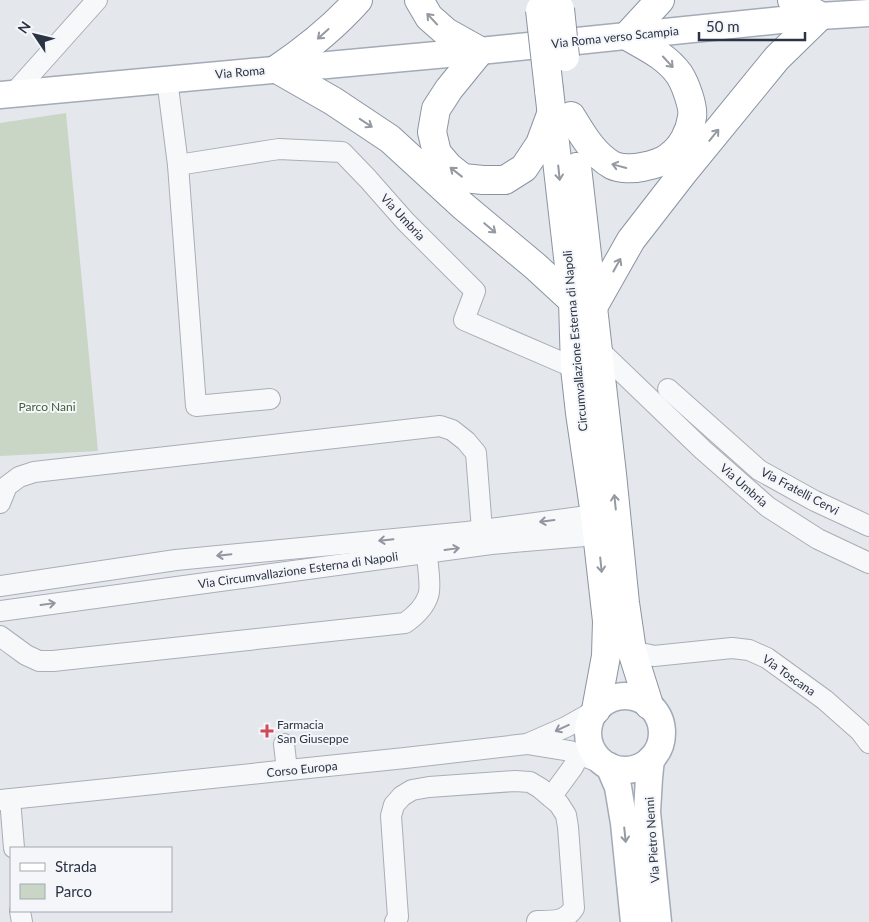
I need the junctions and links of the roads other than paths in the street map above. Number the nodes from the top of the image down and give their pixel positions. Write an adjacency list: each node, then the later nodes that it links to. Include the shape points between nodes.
1 (97, 0): 13 (street)
2 (358, 0): 11 (highway, one-way to 11, via 302,52)
3 (420, 0): 10 (highway, one-way to 3, via 446,32 429,17)
4 (660, 0): 9 (highway)
5 (792, 0): 8 (highway)
6 (550, 5): 14 (highway, Circumvallazione Esterna di Napoli, bridge)
7 (869, 12): 8 (main road, Via Roma verso Scampia)
8 (820, 16): 9 (main road, Via Roma verso Scampia); 16 (highway, one-way to 8, via 683,173 777,58)
9 (627, 36): 10 (main road, Via Roma verso Scampia); 14 (highway, one-way to 14, via 662,56 679,74 688,92 693,116 684,140 670,156 654,165 634,169 614,166 600,157)
10 (480, 50): 11 (main road, Via Roma); 14 (highway, one-way to 10, via 540,144 524,168 505,180 463,178 437,153 432,132 436,109)
11 (277, 69): 12 (main road, Via Roma); 16 (highway, one-way to 16, via 390,138 463,206)
12 (167, 79): 13 (main road, Via Roma); 15 (street)
13 (7, 94)
14 (560, 101): 16 (highway, Circumvallazione Esterna di Napoli)
15 (178, 165): 18 (street, Via Umbria, via 279,149 342,152 475,291 464,320); 22 (street, via 196,406)
16 (583, 304): 17 (highway, Circumvallazione Esterna di Napoli); 18 (highway, Circumvallazione Esterna di Napoli)
17 (598, 349): 19 (street, Via Umbria); 21 (highway, Circumvallazione Esterna di Napoli)
18 (575, 368): 24 (highway, Circumvallazione Esterna di Napoli)
19 (635, 385): 21 (street); 28 (street, Via Umbria, via 768,507 818,538)
20 (668, 389): 25 (street, Via Fratelli Cervi, via 759,470)
21 (603, 397): 32 (highway, Circumvallazione Esterna di Napoli, one-way to 21, via 624,603)
22 (270, 398)
23 (0, 503): 26 (street, via 7,486 18,477 34,472 440,426 452,430 476,453)
24 (596, 525): 26 (street, Via Circumvallazione Esterna di Napoli, one-way to 26); 27 (street, Via Circumvallazione Esterna di Napoli, one-way to 24, via 491,544); 34 (highway, Circumvallazione Esterna di Napoli, one-way to 34, via 607,621 606,656)
25 (869, 526)
26 (482, 530): 27 (street, Via Circumvallazione Esterna di Napoli)
27 (426, 544): 29 (street, Via Circumvallazione Esterna di Napoli, one-way to 29, via 176,560); 30 (street, Via Circumvallazione Esterna di Napoli, one-way to 27); 31 (street, via 429,594 416,616 405,624 53,661 39,661 26,656)
28 (869, 563)
29 (0, 586)
30 (0, 611)
31 (0, 636)
32 (632, 651): 33 (highway, Circumvallazione Esterna di Napoli); 37 (street, Via Toscana, via 654,656 732,648 749,650 767,658 824,700 860,731)
33 (650, 705): 34 (main road, via 621,696 604,702); 39 (main road, via 657,714 662,737)
34 (596, 710): 36 (street, Corso Europa, one-way to 36); 40 (main road, via 590,720 589,741 593,751)
35 (284, 744): 41 (street)
36 (527, 744): 38 (street); 41 (street, Corso Europa)
37 (869, 744)
38 (579, 755): 40 (street); 42 (street)
39 (651, 759): 40 (main road, via 631,769); 48 (main road, Via Pietro Nenni, via 647,812)
40 (608, 766): 47 (main road, Via Pietro Nenni, one-way to 47, via 618,787)
41 (287, 770): 43 (street, Corso Europa)
42 (551, 798): 45 (street, via 530,782 515,781 429,787 412,790 402,796 394,805 391,816 398,917); 46 (street, via 566,815 574,908 562,921)
43 (5, 799): 44 (street)
44 (14, 847)
45 (395, 922)
46 (537, 922)
47 (634, 922)
48 (658, 922)

